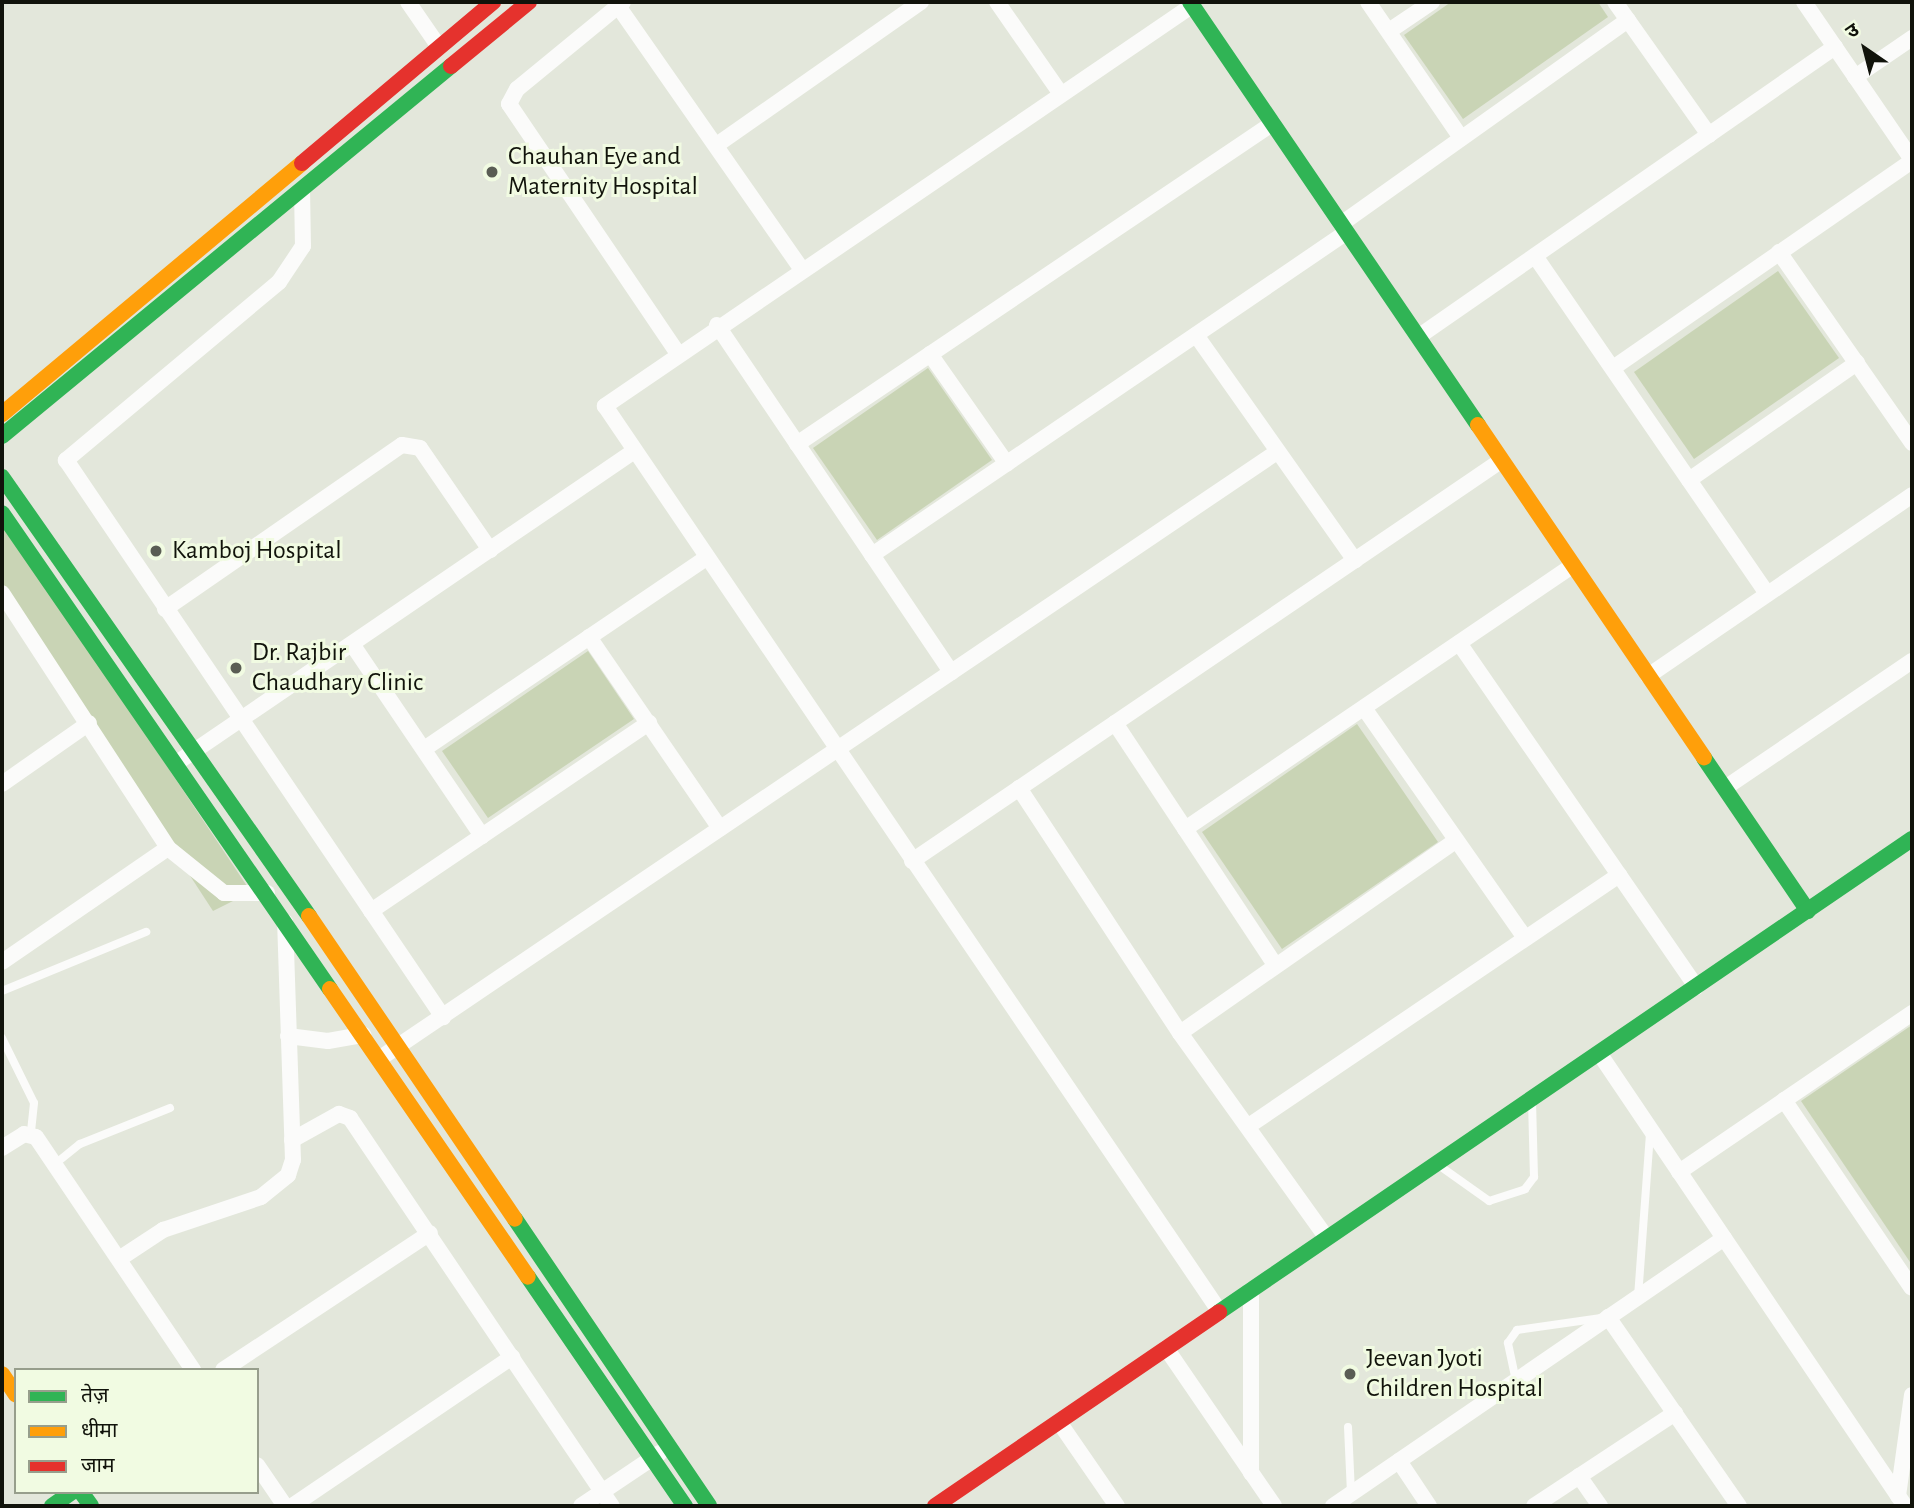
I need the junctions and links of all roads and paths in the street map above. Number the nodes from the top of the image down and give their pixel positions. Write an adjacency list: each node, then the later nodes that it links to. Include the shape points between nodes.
1 (408, 2): 15 (street)
2 (493, 2): 15 (street)
3 (529, 2): 24 (street)
4 (922, 2): 22 (street)
5 (997, 2): 18 (street)
6 (1368, 2): 13 (street)
7 (1432, 2): 13 (street)
8 (1615, 2): 12 (street)
9 (1804, 2): 16 (street)
10 (621, 4): 22 (street); 32 (street, via 517,89 509,103)
11 (1191, 4): 18 (street); 19 (street)
12 (1628, 19): 20 (street); 21 (street)
13 (1389, 31): 21 (street)
14 (1912, 38): 17 (street)
15 (439, 47): 36 (street)
16 (1835, 47): 17 (street); 20 (street)
17 (1855, 76): 23 (street)
18 (1061, 94): 28 (street)
19 (1273, 123): 25 (street); 33 (street)
20 (1709, 135): 27 (street)
21 (1461, 138): 25 (street)
22 (718, 144): 28 (street)
23 (1912, 161): 26 (street)
24 (302, 189): 37 (street); 55 (street, via 303,246 286,274 66,460)
25 (1344, 228): 30 (street); 31 (street)
26 (1779, 252): 34 (street); 35 (street)
27 (1535, 256): 31 (street); 35 (street)
28 (801, 268): 29 (street)
29 (717, 325): 32 (street); 39 (street)
30 (1196, 335): 41 (street); 43 (street)
31 (1418, 337): 42 (street)
32 (677, 352): 40 (street, via 605,406)
33 (930, 354): 39 (street); 43 (street)
34 (1857, 363): 38 (street); 45 (street)
35 (1612, 368): 45 (street)
36 (2, 414)
37 (2, 436)
38 (1912, 443)
39 (797, 444): 49 (street)
40 (633, 452): 48 (street); 50 (street)
41 (1277, 452): 51 (street); 60 (street)
42 (1502, 460): 51 (street); 52 (street)
43 (1006, 464): 49 (street)
44 (2, 477): 67 (street)
45 (1689, 480): 54 (street)
46 (1912, 495): 54 (street)
47 (2, 513): 70 (street)
48 (490, 550): 55 (street, via 420,448 402,445); 58 (street)
49 (872, 555): 60 (street)
50 (706, 558): 56 (street); 69 (street)
51 (1355, 560): 66 (street)
52 (1573, 565): 57 (street); 61 (street)
53 (2, 593): 64 (street)
54 (1768, 594): 61 (street)
55 (165, 609): 63 (street)
56 (589, 637): 65 (street); 68 (street)
57 (1459, 643): 62 (street); 81 (street)
58 (352, 644): 63 (street); 68 (street)
59 (1912, 661): 73 (street)
60 (951, 672): 69 (street)
61 (1648, 676): 73 (street)
62 (1364, 708): 75 (street); 78 (street)
63 (241, 719): 67 (street); 83 (street)
64 (89, 723): 71 (street); 79 (street)
65 (649, 723): 74 (street); 76 (street)
66 (1115, 723): 72 (street); 75 (street)
67 (196, 749): 70 (street); 98 (street)
68 (424, 749): 76 (street)
69 (836, 750): 74 (street); 80 (street)
70 (178, 762): 82 (street)
71 (2, 784)
72 (1018, 788): 80 (street); 94 (street)
73 (1725, 788): 84 (street)
74 (720, 828): 93 (street)
75 (1185, 829): 89 (street)
76 (482, 836): 83 (street)
77 (1912, 839): 84 (street)
78 (1454, 842): 87 (street); 89 (street)
79 (169, 848): 82 (street, via 224,893); 88 (street)
80 (912, 860): 119 (street)
81 (1619, 875): 87 (street); 90 (street)
82 (267, 893): 85 (street)
83 (371, 911): 93 (street)
84 (1808, 911): 90 (street)
85 (285, 920): 95 (street); 96 (street)
86 (146, 932): 91 (lane)
87 (1525, 938): 104 (street)
88 (2, 962)
89 (1275, 965): 94 (street)
90 (1696, 987): 99 (street)
91 (2, 991)
92 (1912, 1013): 102 (street)
93 (443, 1017): 98 (street)
94 (1180, 1033): 104 (street)
95 (363, 1035): 96 (street, via 328,1041); 100 (street)
96 (288, 1036): 107 (street)
97 (2, 1038): 106 (lane, via 34,1102)
98 (398, 1047): 100 (street); 132 (street)
99 (1599, 1053): 101 (street); 105 (street)
100 (379, 1059): 133 (street)
101 (1532, 1099): 110 (street); 110 (lane, via 1534,1177 1525,1189 1489,1201)
102 (1784, 1100): 111 (street); 116 (street)
103 (170, 1108): 109 (lane, via 80,1144)
104 (1250, 1125): 113 (street)
105 (1650, 1129): 111 (street); 118 (lane)
106 (31, 1133): 108 (street); 109 (street)
107 (292, 1140): 112 (street, via 346,1114); 115 (street, via 293,1160 277,1187 163,1230)
108 (2, 1148)
109 (55, 1164): 115 (street)
110 (1437, 1164): 113 (street)
111 (1679, 1172): 114 (street)
112 (429, 1233): 122 (street); 124 (street)
113 (1327, 1238): 117 (street)
114 (1724, 1238): 118 (street); 141 (street)
115 (119, 1259): 123 (street)
116 (1912, 1288)
117 (1251, 1290): 119 (street); 136 (street)
118 (1638, 1297): 120 (street)
119 (1220, 1312): 121 (street)
120 (1608, 1317): 126 (street); 126 (lane, via 1517,1330 1508,1342); 129 (street)
121 (1166, 1348): 130 (street); 136 (street)
122 (512, 1357): 138 (street); 144 (street)
123 (192, 1368)
124 (226, 1368)
125 (2, 1374): 127 (street)
126 (1516, 1381): 134 (street)
127 (14, 1392)
128 (1912, 1395): 141 (street)
129 (1675, 1413): 137 (street); 156 (street)
130 (1059, 1422): 149 (street); 150 (street)
131 (1348, 1427): 140 (lane)
132 (669, 1447): 133 (street); 148 (street)
133 (652, 1458): 138 (street); 147 (street)
134 (1399, 1461): 140 (street); 153 (street)
135 (259, 1468): 143 (street)
136 (1251, 1473): 151 (street)
137 (1579, 1476): 154 (street); 155 (street)
138 (602, 1492): 145 (street); 146 (street)
139 (69, 1494): 142 (street)
140 (1351, 1494): 152 (street)
141 (1901, 1501)
142 (52, 1506)
143 (285, 1506)
144 (292, 1506)
145 (581, 1506)
146 (612, 1506)
147 (685, 1506)
148 (709, 1506)
149 (935, 1506)
150 (1117, 1506)
151 (1273, 1506)
152 (1333, 1506)
153 (1429, 1506)
154 (1534, 1506)
155 (1600, 1506)
156 (1739, 1506)

